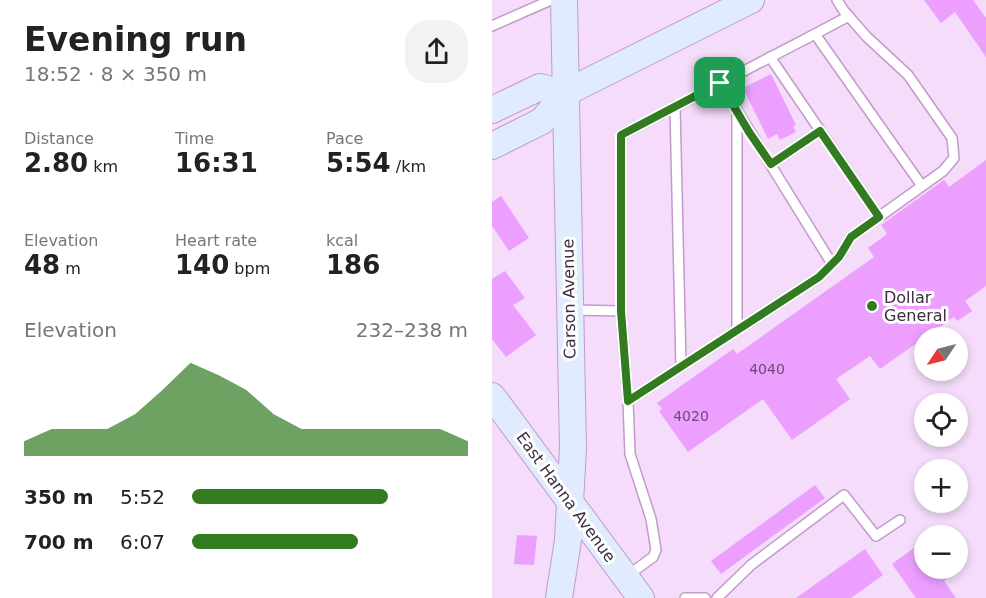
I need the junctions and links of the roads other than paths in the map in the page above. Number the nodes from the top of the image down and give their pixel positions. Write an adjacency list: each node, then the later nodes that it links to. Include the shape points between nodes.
1 (551, 0): 6 (lane)
2 (564, 0): 10 (main road, Carson Avenue)
3 (750, 0): 10 (main road)
4 (837, 0): 5 (lane)
5 (849, 16): 7 (lane); 17 (lane, via 908,75 952,138 954,158)
6 (492, 26)
7 (815, 34): 8 (lane); 17 (lane)
8 (770, 57): 9 (lane); 14 (lane)
9 (720, 83): 11 (lane); 13 (lane)
10 (565, 93): 12 (main road, via 540,87); 15 (main road, via 542,122); 20 (main road, Carson Avenue)
11 (675, 106): 21 (lane, via 621,135); 23 (lane)
12 (492, 110)
13 (737, 112): 16 (lane); 22 (lane)
14 (820, 131): 16 (lane); 18 (lane)
15 (492, 146)
16 (771, 164): 19 (lane)
17 (922, 186): 18 (lane)
18 (879, 217): 19 (lane, via 851,237)
19 (832, 264): 22 (lane, via 819,277)
20 (570, 310): 21 (lane); 26 (main road, Carson Avenue)
21 (621, 311): 25 (lane)
22 (737, 330): 23 (lane)
23 (681, 366): 25 (lane)
24 (492, 396): 26 (main road, East Hanna Avenue)
25 (628, 401): 28 (lane, via 630,454 651,519 656,550 653,557)
26 (571, 503): 28 (main road, East Hanna Avenue); 29 (main road, Carson Avenue)
27 (900, 520): 33 (lane, via 876,536 844,495 751,565)
28 (625, 577): 30 (main road, East Hanna Avenue)
29 (559, 598)
30 (641, 598)
31 (685, 598): 32 (lane)
32 (705, 598)
33 (717, 598)

